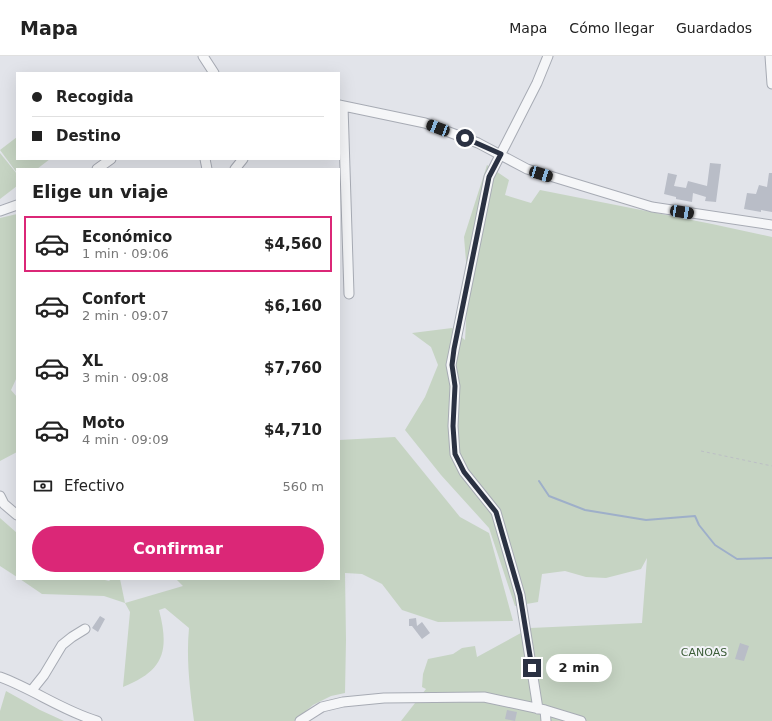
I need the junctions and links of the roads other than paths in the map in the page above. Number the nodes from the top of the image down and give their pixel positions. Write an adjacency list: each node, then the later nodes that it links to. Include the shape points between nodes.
1 (203, 56): 4 (street)
2 (548, 56): 7 (street)
3 (770, 56): 5 (street)
4 (213, 72)
5 (772, 84)
6 (341, 106): 7 (street, via 425,123); 15 (street)
7 (501, 154): 14 (street, via 527,169 652,207); 21 (street, via 489,177 454,349 454,444 459,464 496,512 520,595)
8 (109, 160): 10 (street)
9 (242, 160): 11 (street)
10 (98, 168)
11 (236, 168)
12 (16, 205): 13 (street)
13 (0, 211)
14 (772, 225)
15 (349, 294)
16 (0, 496): 17 (street, via 4,504)
17 (16, 514)
18 (85, 629): 20 (street, via 62,645)
19 (0, 677): 20 (street)
20 (32, 690): 22 (street)
21 (542, 709): 23 (street, via 484,697 384,698 322,707); 24 (street); 25 (street)
22 (97, 721)
23 (300, 721)
24 (546, 721)
25 (581, 721)

